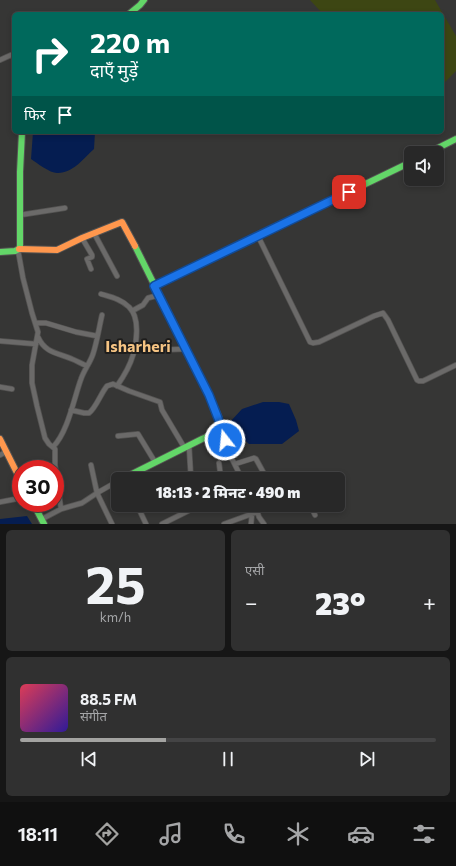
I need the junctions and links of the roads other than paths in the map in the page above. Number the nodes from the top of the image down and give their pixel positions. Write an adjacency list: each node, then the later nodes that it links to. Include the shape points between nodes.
1 (144, 0): 2 (street)
2 (131, 12)
3 (12, 56): 4 (street)
4 (0, 60)
5 (22, 134): 10 (street)
6 (456, 139): 7 (street)
7 (442, 146)
8 (404, 165): 12 (street)
9 (65, 208): 10 (street)
10 (20, 215): 14 (street)
11 (94, 233): 13 (street); 17 (street); 18 (street, via 120,222 124,223)
12 (258, 236): 18 (street); 30 (street, via 310,342 319,342 383,313 417,380 422,381)
13 (82, 238): 14 (street, via 57,250); 16 (street, via 92,255 87,258)
14 (18, 249): 15 (street); 23 (street, via 30,309)
15 (0, 252)
16 (91, 269)
17 (117, 276)
18 (154, 286): 20 (street)
19 (101, 294): 21 (street, via 124,302)
20 (159, 294): 21 (street, via 148,298 143,305); 29 (street)
21 (132, 311): 32 (street, via 137,332 133,355)
22 (102, 315): 24 (street)
23 (36, 323): 24 (street, via 46,323); 25 (street)
24 (97, 336): 31 (street, via 94,352)
25 (38, 337): 27 (street); 31 (street, via 48,350)
26 (0, 341): 27 (street)
27 (36, 344): 40 (street, via 32,382 47,442)
28 (144, 349): 29 (street)
29 (186, 349): 36 (street, via 214,406)
30 (456, 364)
31 (87, 366): 35 (street, via 80,380)
32 (117, 386): 35 (street, via 107,386 89,413); 39 (street, via 160,402 162,410)
33 (0, 387): 34 (street)
34 (12, 389)
35 (72, 410): 40 (street)
36 (222, 430): 39 (street); 47 (street)
37 (118, 436): 44 (street, via 138,434)
38 (0, 439): 41 (street)
39 (186, 446): 44 (street); 50 (street)
40 (53, 447): 43 (street)
41 (6, 452): 42 (street); 45 (street)
42 (0, 455)
43 (55, 460)
44 (155, 462): 49 (street)
45 (12, 463)
46 (218, 463): 51 (street)
47 (235, 464): 52 (street); 53 (street, via 254,458)
48 (91, 465): 55 (street)
49 (137, 472)
50 (190, 472)
51 (220, 472)
52 (239, 472)
53 (264, 472)
54 (111, 485): 55 (street)
55 (97, 493): 58 (street, via 82,503); 67 (street)
56 (12, 500): 57 (street)
57 (0, 502)
58 (64, 508)
59 (38, 512): 66 (street)
60 (57, 512): 66 (street)
61 (140, 512): 68 (street)
62 (186, 512): 69 (street)
63 (314, 512): 65 (street)
64 (255, 513): 70 (street); 71 (street); 72 (street)
65 (315, 515)
66 (43, 522)
67 (112, 524)
68 (146, 524)
69 (162, 524)
70 (224, 524)
71 (251, 524)
72 (264, 524)

